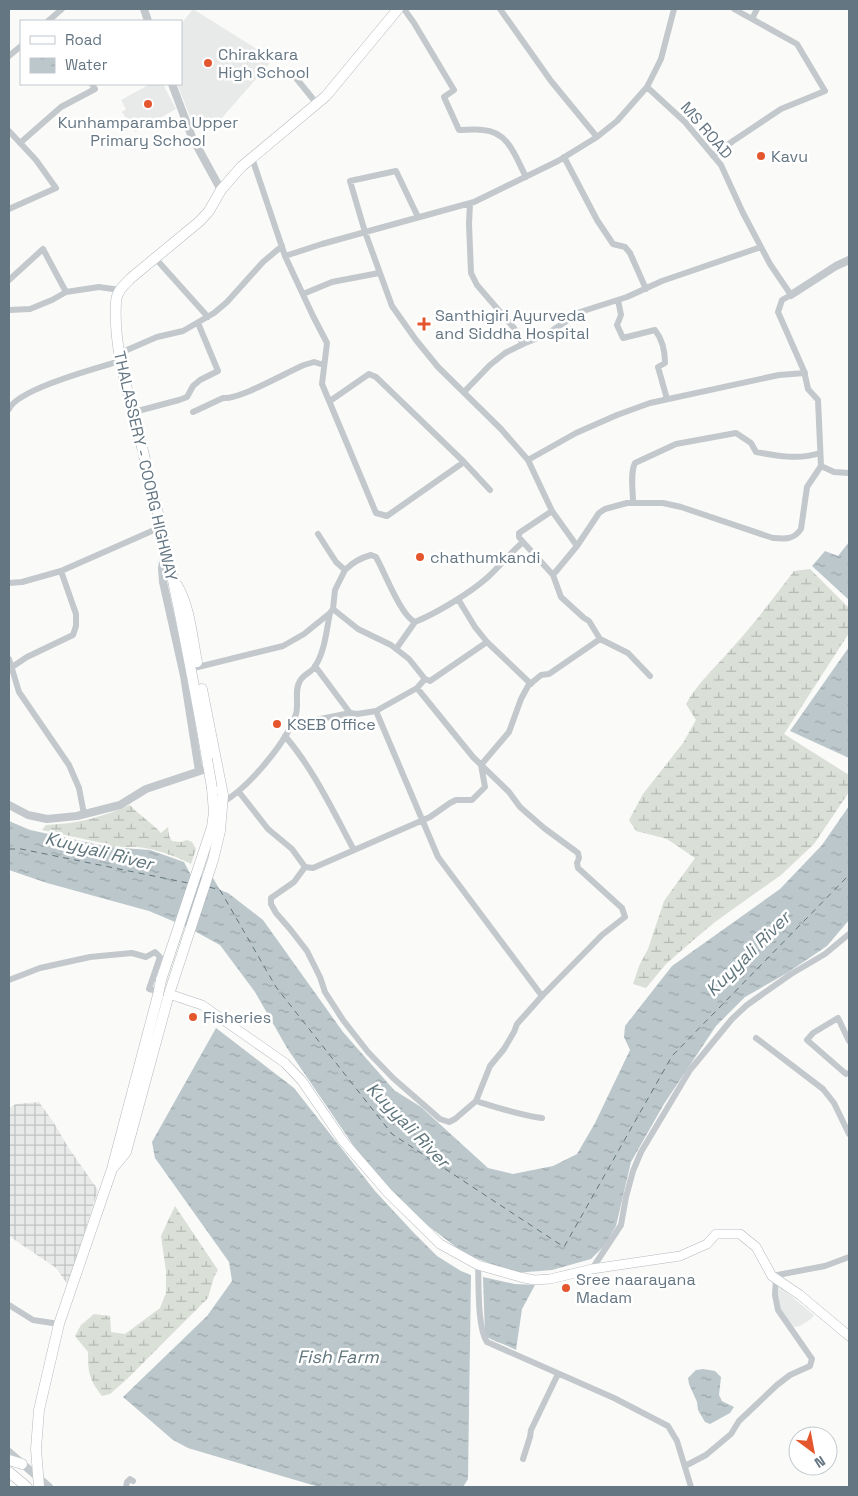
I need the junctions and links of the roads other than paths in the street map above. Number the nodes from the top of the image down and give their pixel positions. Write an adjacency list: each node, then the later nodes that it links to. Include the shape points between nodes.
1 (62, 9): 9 (street)
2 (398, 9): 16 (main road)
3 (404, 9): 23 (street, via 454,90 444,97 459,130 494,132 508,141)
4 (500, 9): 18 (street, via 551,81)
5 (674, 9): 15 (street, via 661,59)
6 (734, 9): 8 (street)
7 (757, 9): 8 (street)
8 (752, 19): 20 (street, via 797,44 825,91 782,109)
9 (52, 20)
10 (20, 47): 11 (street)
11 (9, 56)
12 (296, 78): 16 (street)
13 (93, 85): 19 (street, via 95,89 61,107)
14 (172, 85): 24 (street, via 192,138)
15 (647, 87): 18 (street); 20 (street, MS ROAD, via 685,122)
16 (317, 104): 22 (main road)
17 (9, 131): 19 (street)
18 (597, 138): 21 (street)
19 (20, 144): 26 (street, via 56,188)
20 (714, 156): 30 (street, MS ROAD)
21 (564, 157): 23 (street); 36 (street, via 613,244 630,253)
22 (252, 158): 24 (main road); 29 (street)
23 (526, 177): 25 (street)
24 (220, 190): 32 (main road, via 204,217)
25 (470, 203): 27 (street); 45 (street, via 471,273)
26 (9, 209)
27 (418, 217): 28 (street); 28 (street, via 396,171 350,181)
28 (365, 232): 31 (street); 34 (street)
29 (282, 246): 31 (street); 43 (street)
30 (761, 247): 36 (street); 40 (street, MS ROAD)
31 (286, 256): 39 (street)
32 (156, 259): 37 (main road); 43 (street)
33 (849, 260): 40 (street)
34 (379, 273): 39 (street, via 332,282); 49 (street, via 392,306 416,340)
35 (9, 280): 38 (street, via 43,249)
36 (646, 289): 41 (street)
37 (120, 290): 38 (street, via 100,288); 46 (main road, THALASSERY - COORG HIGHWAY, via 116,300)
38 (66, 292): 42 (street, via 30,308)
39 (303, 294): 47 (street, via 327,343)
40 (791, 295): 48 (street, via 782,300 778,312)
41 (618, 300): 45 (street, via 580,312 547,334); 50 (street, via 621,314 617,325 623,338 655,330 659,334 665,363 658,367)
42 (9, 310)
43 (208, 317): 44 (street)
44 (198, 323): 46 (street, via 183,331 157,337); 53 (street, via 218,371 200,380 187,396 179,400)
45 (523, 344): 49 (street, via 490,365)
46 (120, 357): 52 (street, via 40,388 19,398); 53 (main road, THALASSERY - COORG HIGHWAY)
47 (324, 365): 51 (street, via 322,384); 54 (street, via 304,364 242,394 224,398)
48 (805, 373): 50 (street, via 779,375); 55 (street, via 808,389 818,400)
49 (464, 392): 56 (street)
50 (667, 400): 56 (street, via 617,415)
51 (330, 401): 57 (street, via 369,374 376,377); 57 (street, via 376,513 387,516)
52 (9, 409)
53 (134, 412): 63 (main road, THALASSERY - COORG HIGHWAY)
54 (194, 412)
55 (820, 453): 58 (street); 61 (street, via 792,457 756,452 751,443 736,433 676,444 635,463 632,470)
56 (528, 460): 62 (street)
57 (464, 462): 60 (street)
58 (821, 466): 59 (street, via 834,472); 61 (street, via 807,487 801,529 789,539 773,538 663,503)
59 (849, 473)
60 (490, 490)
61 (633, 503): 67 (street, via 599,513)
62 (552, 511): 65 (street, via 519,533); 67 (street)
63 (161, 527): 66 (main road, THALASSERY - COORG HIGHWAY); 69 (street)
64 (318, 534): 68 (street)
65 (524, 542): 71 (street); 73 (street, via 487,578)
66 (166, 546): 70 (main road, THALASSERY - COORG HIGHWAY); 93 (street, via 162,568 164,582 184,676)
67 (577, 546): 71 (street)
68 (345, 570): 74 (street, via 336,590); 75 (street, via 352,562 371,555 376,557 407,617)
69 (61, 571): 72 (street); 81 (street, via 76,614 73,635)
70 (172, 575): 82 (main road, via 182,592); 111 (main road, THALASSERY - COORG HIGHWAY, bridge, via 194,678 214,812 203,856 161,980)
71 (553, 575): 76 (street, via 561,597 589,621)
72 (9, 583)
73 (458, 599): 75 (street); 77 (street)
74 (332, 611): 78 (street); 80 (street, via 323,653); 82 (street, via 283,646)
75 (415, 622): 78 (street)
76 (600, 639): 83 (street, via 628,653); 85 (street)
77 (487, 642): 84 (street, via 430,681); 85 (street)
78 (396, 649): 84 (street)
79 (9, 659): 81 (street)
80 (315, 666): 88 (street); 89 (street, via 300,680 298,704)
81 (12, 667): 97 (street, via 19,692 76,778)
82 (198, 667): 92 (main road)
83 (650, 676)
84 (425, 679): 86 (street)
85 (531, 684): 91 (street, via 509,732)
86 (418, 688): 87 (street); 91 (street)
87 (376, 711): 88 (street); 98 (street)
88 (350, 713): 89 (street)
89 (291, 725): 90 (street)
90 (285, 736): 94 (street); 99 (street, via 313,775)
91 (481, 765): 98 (street, via 485,787 472,800 456,800); 104 (street, via 531,817 578,853 578,868 622,908 625,917 602,935)
92 (218, 766): 93 (street); 95 (main road)
93 (199, 771): 97 (street, via 146,790 120,805)
94 (239, 792): 95 (street); 100 (street, via 268,829 292,849)
95 (224, 802): 103 (main road, via 220,831)
96 (9, 805): 97 (street, via 28,815 47,819)
97 (84, 814)
98 (423, 820): 99 (street); 104 (street, via 438,857)
99 (354, 850): 100 (street, via 313,868)
100 (305, 867): 108 (street, via 294,882 271,898 271,904 307,951 325,992 343,1020 392,1078 440,1119 449,1122 455,1119)
101 (849, 934): 114 (street, via 825,954 748,1005 732,1019 690,1070 641,1152 620,1225)
102 (9, 980): 103 (street, via 72,960 132,953 146,957 155,952 160,957 149,989)
103 (170, 994): 111 (main road, via 126,1152); 113 (main road, via 202,1005 286,1063 343,1141 388,1192 440,1244)
104 (542, 996): 108 (street, via 516,1024 504,1049 490,1066)
105 (756, 1038): 110 (street, via 823,1089 834,1103)
106 (849, 1041): 107 (street, via 838,1018 807,1040 846,1074)
107 (849, 1072)
108 (476, 1100): 109 (street)
109 (542, 1118)
110 (849, 1134)
111 (112, 1169): 117 (main road)
112 (849, 1257): 115 (street, via 825,1266)
113 (478, 1265): 114 (main road, via 534,1280); 119 (street, via 481,1325 487,1342)
114 (592, 1268): 115 (main road, via 680,1256 707,1244 716,1234 740,1234 756,1247)
115 (774, 1277): 118 (main road, via 800,1294); 124 (street, via 778,1310 812,1362 777,1385 739,1421 731,1434 706,1455)
116 (9, 1305): 117 (street, via 33,1320)
117 (59, 1324): 127 (main road, via 40,1410 36,1449)
118 (849, 1336)
119 (558, 1374): 121 (street, via 530,1430); 124 (street, via 668,1426)
120 (9, 1452): 123 (street)
121 (523, 1459)
122 (9, 1460): 123 (main road)
123 (22, 1464): 127 (street)
124 (685, 1466): 131 (street)
125 (9, 1472): 128 (main road)
126 (133, 1481): 130 (street, via 130,1479)
127 (39, 1483): 129 (street)
128 (27, 1487)
129 (49, 1487)
130 (126, 1487)
131 (691, 1487)

